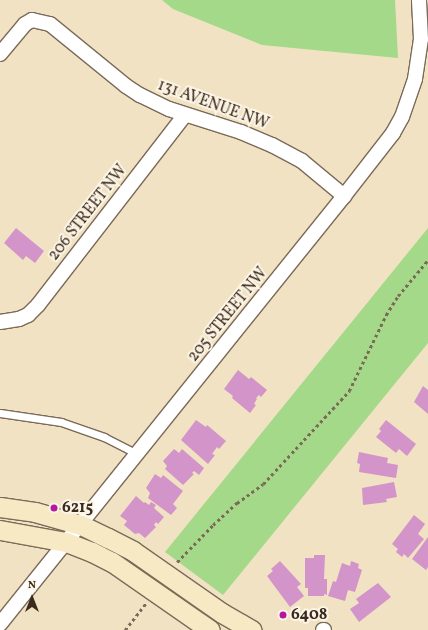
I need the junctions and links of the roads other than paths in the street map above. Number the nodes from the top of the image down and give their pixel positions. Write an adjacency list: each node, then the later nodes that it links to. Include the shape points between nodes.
1 (419, 0): 4 (street, 205 STREET NW, via 420,52 409,98 393,133)
2 (0, 54): 3 (street, 131 AVENUE NW, via 19,30 32,20 50,24 126,86 155,103)
3 (185, 115): 4 (street, 131 AVENUE NW, via 241,132 272,145 302,161); 5 (street, 206 STREET NW, via 45,296 28,315)
4 (344, 196): 7 (street, 205 STREET NW)
5 (5, 322)
6 (0, 413): 7 (lane, via 61,422 104,437)
7 (138, 454): 9 (street, 205 STREET NW)
8 (0, 507): 9 (street, via 35,512)
9 (81, 525): 11 (street, 205 STREET NW); 14 (street, via 133,550 222,613)
10 (0, 530): 11 (street)
11 (66, 542): 12 (street, 205 STREET NW); 13 (street, via 112,562)
12 (0, 624)
13 (210, 630)
14 (251, 630)

